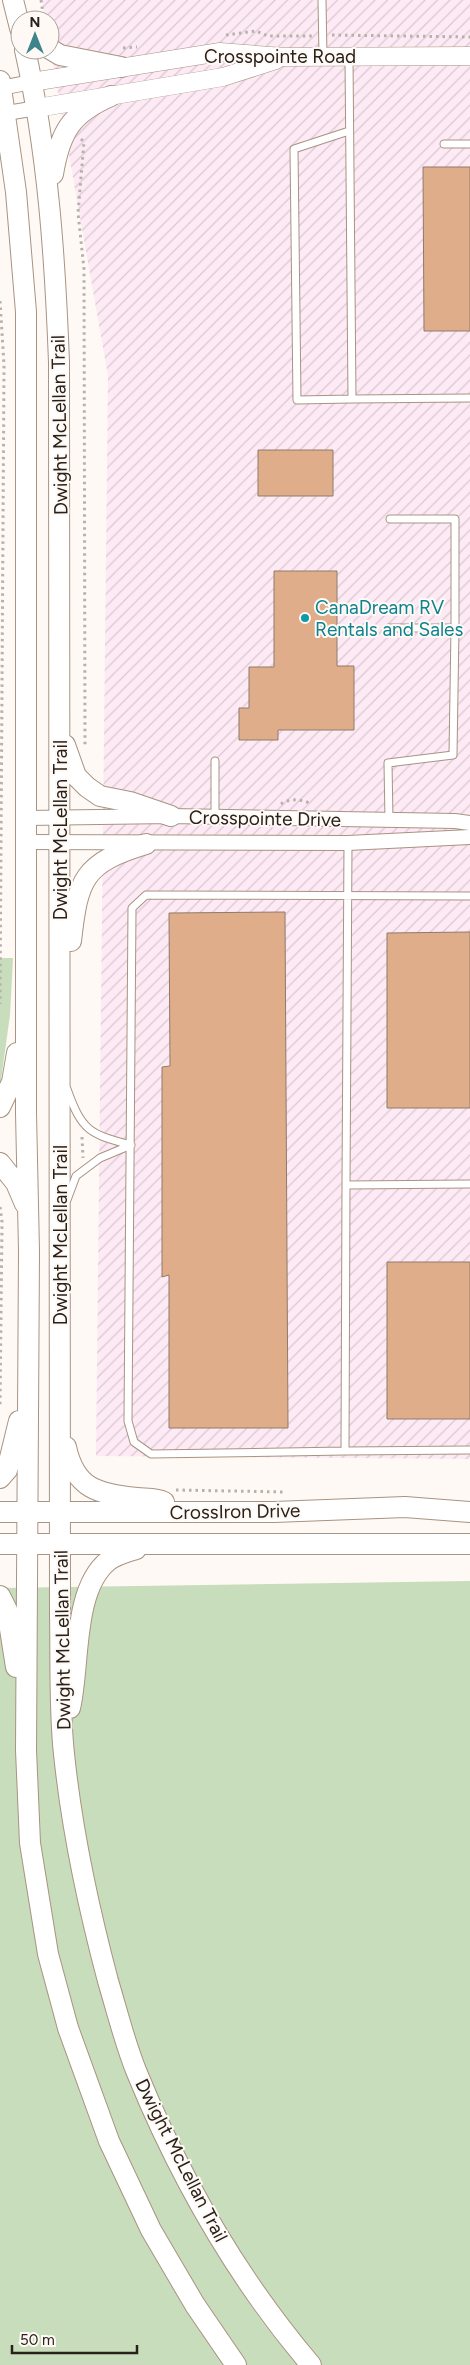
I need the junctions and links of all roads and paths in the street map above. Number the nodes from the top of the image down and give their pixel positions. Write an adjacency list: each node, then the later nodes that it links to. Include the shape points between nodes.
1 (322, 0): 4 (lane)
2 (60, 55): 8 (main road)
3 (349, 55): 4 (street, Crosspointe Road); 5 (street, Crosspointe Road); 15 (lane)
4 (323, 56): 6 (street, Crosspointe Road)
5 (470, 56)
6 (284, 57): 8 (street, Crosspointe Road, via 220,52); 11 (street, via 223,77)
7 (27, 60): 9 (main road, Dwight McLellan Trail)
8 (121, 67): 9 (street, Crosspointe Road)
9 (32, 82): 10 (street); 12 (main road, Dwight McLellan Trail)
10 (1, 85): 13 (main road, Dwight McLellan Trail)
11 (111, 96): 12 (street); 14 (main road, via 94,103)
12 (37, 108): 13 (street); 20 (main road, Dwight McLellan Trail)
13 (3, 113): 19 (main road, Dwight McLellan Trail)
14 (67, 127): 20 (main road, via 56,152); 28 (path, via 84,142 78,213 84,270)
15 (349, 130): 23 (lane); 23 (lane, via 294,149 297,400)
16 (444, 144): 17 (lane)
17 (470, 144)
18 (0, 166): 19 (main road)
19 (16, 192): 34 (main road, Dwight McLellan Trail, via 26,312)
20 (49, 194): 27 (main road, Dwight McLellan Trail, via 60,362)
21 (0, 301): 47 (path, via 4,365)
22 (470, 398): 23 (lane)
23 (352, 400)
24 (390, 519): 26 (lane, via 455,519)
25 (389, 628): 26 (lane)
26 (455, 628): 36 (lane, via 453,755 388,763)
27 (60, 725): 32 (main road, via 69,760 76,776 87,787 100,796); 35 (main road, Dwight McLellan Trail)
28 (85, 749)
29 (215, 761): 33 (lane)
30 (279, 805): 31 (path, via 285,801 305,800)
31 (313, 806)
32 (171, 816): 33 (street, Crosspointe Drive); 35 (street, Crosspointe Drive)
33 (215, 817): 36 (street, Crosspointe Drive)
34 (27, 818): 35 (street, Crosspointe Drive); 39 (main road, Dwight McLellan Trail)
35 (60, 818): 40 (main road, Dwight McLellan Trail)
36 (389, 820): 37 (street, Crosspointe Drive)
37 (470, 824)
38 (470, 837): 41 (street, Crosspointe Drive)
39 (27, 842): 40 (street, Crosspointe Drive); 46 (main road, Dwight McLellan Trail)
40 (60, 842): 42 (street, Crosspointe Drive); 45 (main road, Dwight McLellan Trail)
41 (348, 843): 42 (street, Crosspointe Drive); 43 (lane)
42 (146, 844): 45 (main road, via 103,860 91,869 84,880 75,900 70,953)
43 (348, 896): 44 (lane); 51 (lane, via 146,894 132,908); 55 (lane)
44 (470, 896)
45 (60, 990): 48 (main road, Dwight McLellan Trail)
46 (27, 994): 49 (main road, via 12,1082); 57 (main road, Dwight McLellan Trail)
47 (0, 1004)
48 (60, 1071): 51 (lane, via 76,1116 98,1136); 58 (main road, Dwight McLellan Trail)
49 (0, 1107)
50 (82, 1136): 52 (path)
51 (131, 1145): 58 (lane, via 100,1158 76,1176); 63 (lane, via 128,1421 134,1442 151,1454)
52 (83, 1159)
53 (0, 1163): 57 (main road, via 16,1184)
54 (470, 1184): 55 (lane)
55 (346, 1185): 63 (lane)
56 (0, 1207): 60 (path)
57 (28, 1209): 59 (main road, Dwight McLellan Trail)
58 (60, 1216): 61 (main road, Dwight McLellan Trail)
59 (28, 1383): 64 (main road, via 14,1447 7,1470); 68 (main road, Dwight McLellan Trail)
60 (0, 1405)
61 (60, 1423): 69 (main road, Dwight McLellan Trail); 70 (main road, via 69,1465 90,1488 108,1494 161,1500)
62 (470, 1450): 63 (lane)
63 (345, 1451)
64 (0, 1478)
65 (172, 1490): 66 (path)
66 (291, 1492)
67 (0, 1512): 68 (main road, CrossIron Drive)
68 (27, 1512): 69 (main road, CrossIron Drive); 73 (main road, Dwight McLellan Trail)
69 (61, 1512): 70 (main road, CrossIron Drive); 75 (main road, Dwight McLellan Trail)
70 (187, 1512): 71 (main road, CrossIron Drive, via 405,1508)
71 (470, 1512)
72 (0, 1544): 73 (main road, CrossIron Drive)
73 (27, 1544): 75 (main road, CrossIron Drive); 79 (main road, Dwight McLellan Trail)
74 (470, 1544): 76 (main road, CrossIron Drive)
75 (61, 1545): 76 (main road, CrossIron Drive); 78 (main road, Dwight McLellan Trail)
76 (154, 1545): 78 (main road, via 126,1552 108,1561 88,1590 81,1622 75,1688)
77 (0, 1596): 79 (main road, via 12,1635)
78 (63, 1737): 81 (main road, Dwight McLellan Trail, via 73,1822 93,1925 137,2072 165,2136 223,2243)
79 (26, 1750): 80 (main road, Dwight McLellan Trail, via 30,1843 48,1954 68,2028 109,2141 151,2230 194,2305)
80 (236, 2365)
81 (311, 2365)

